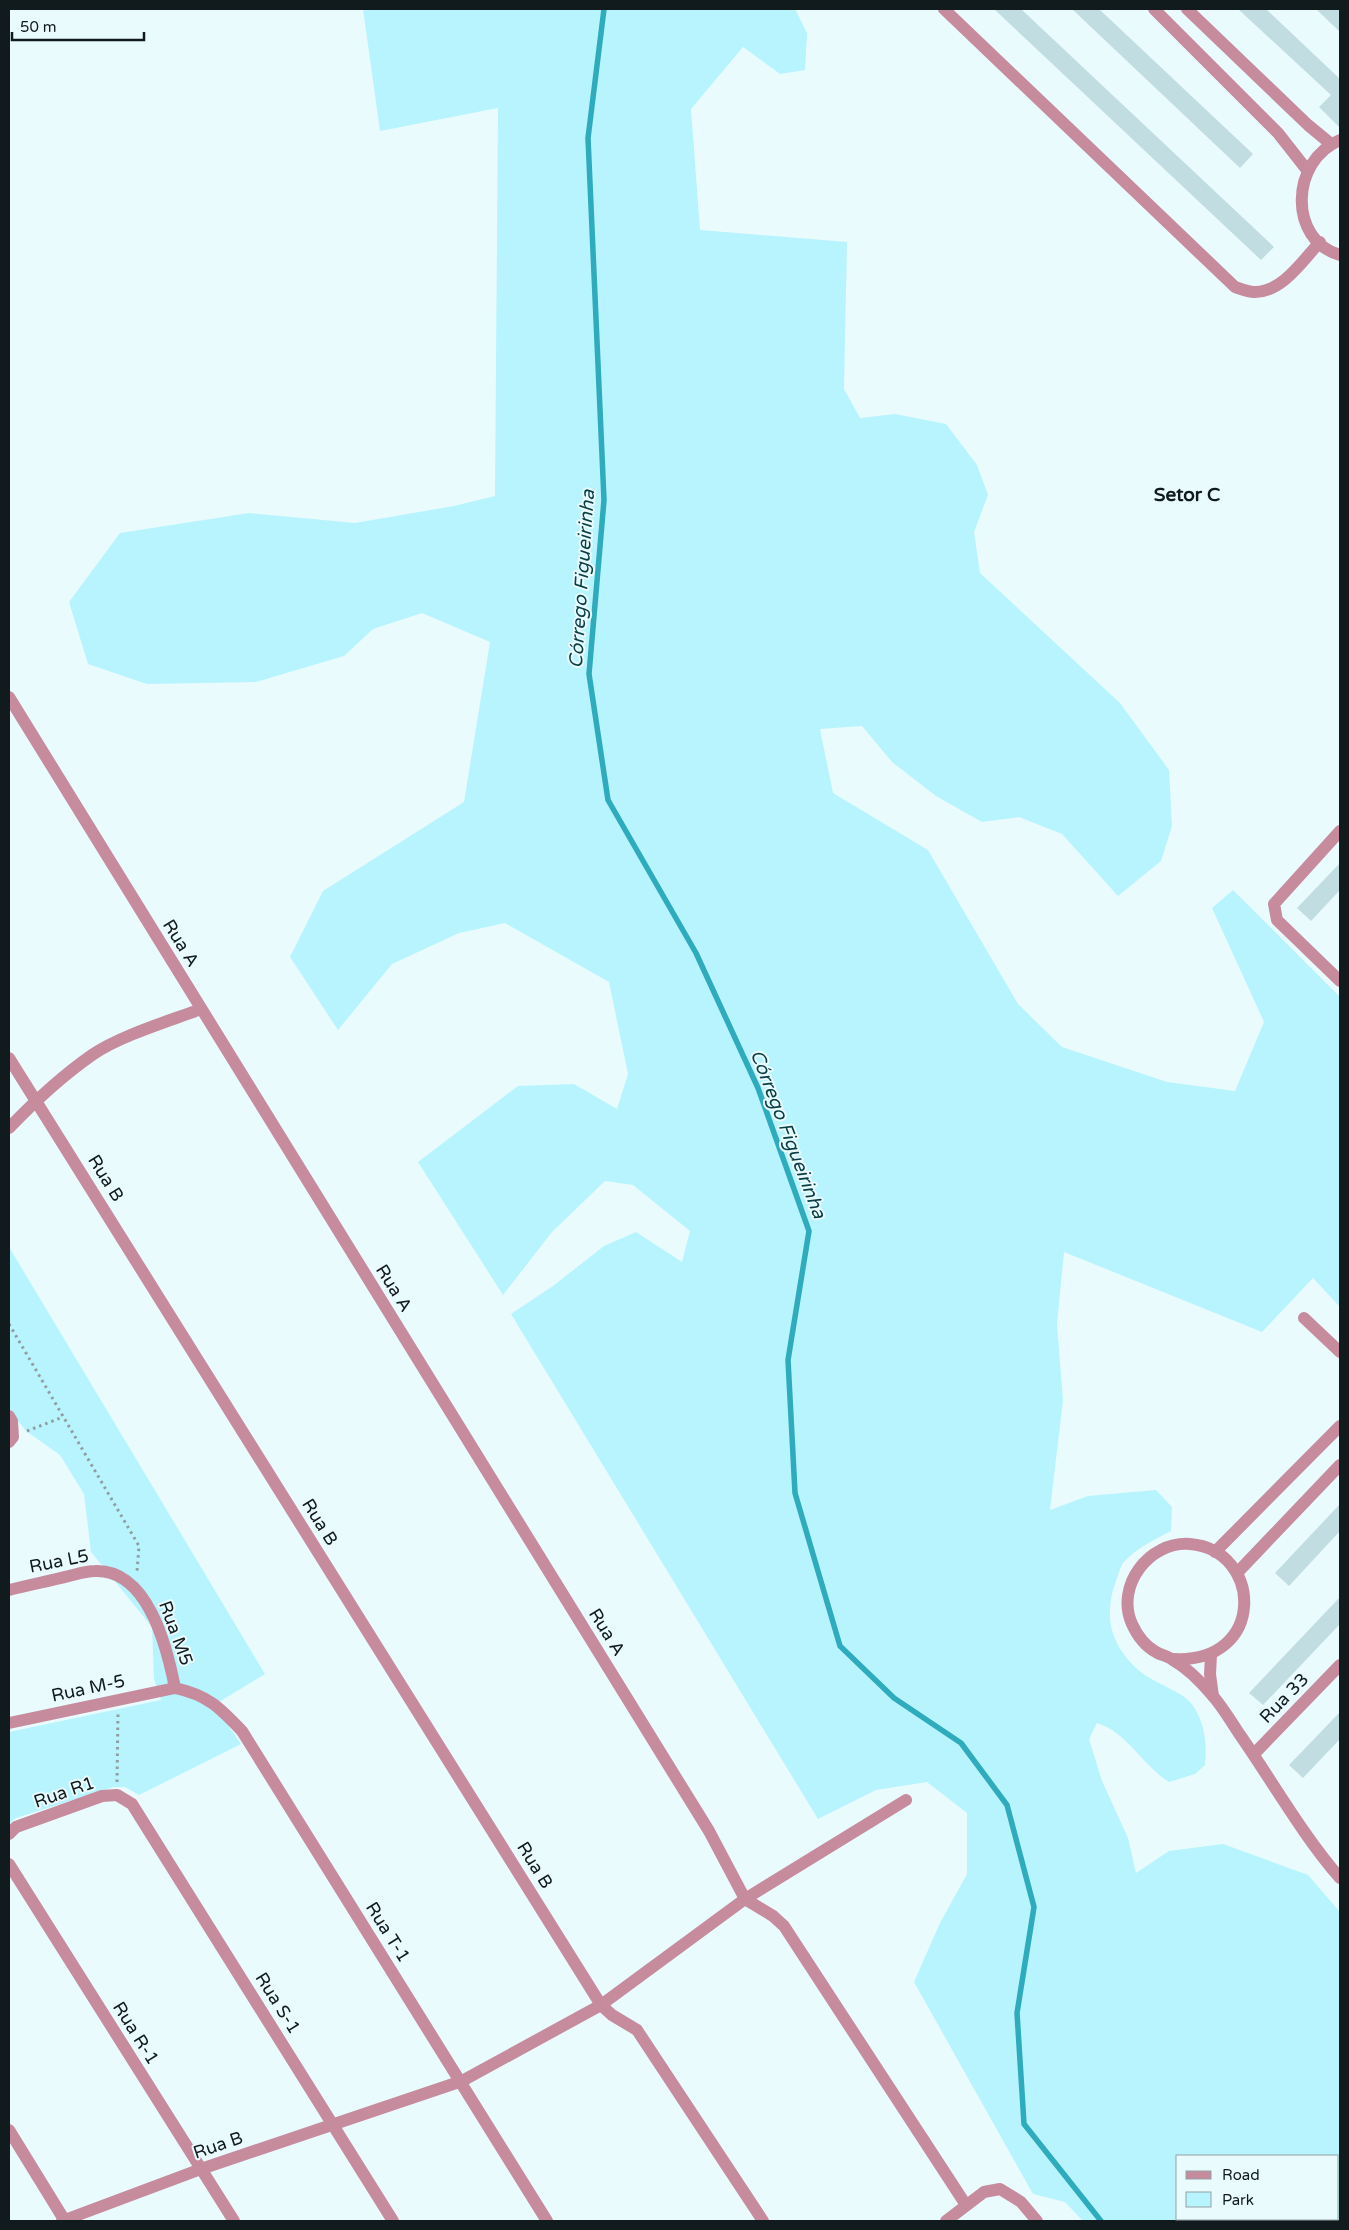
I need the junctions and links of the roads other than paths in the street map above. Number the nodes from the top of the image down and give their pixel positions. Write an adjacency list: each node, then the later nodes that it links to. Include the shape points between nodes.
1 (944, 9): 6 (street, via 1235,287 1254,292 1280,284)
2 (1154, 9): 5 (street, via 1278,133)
3 (1187, 9): 4 (street, via 1308,125)
4 (1336, 142): 5 (street, via 1314,158)
5 (1307, 170): 6 (street, via 1301,195 1302,212)
6 (1320, 242): 7 (street)
7 (1340, 256)
8 (9, 697): 11 (street, Rua A)
9 (1340, 831): 10 (street, via 1274,904 1277,920)
10 (1340, 981)
11 (201, 1009): 13 (street, via 93,1054); 37 (street, Rua A, via 704,1822)
12 (9, 1058): 13 (street, Rua B)
13 (36, 1101): 14 (street); 38 (street, Rua B)
14 (9, 1128)
15 (1304, 1318): 16 (street)
16 (1340, 1352)
17 (9, 1416): 19 (street, via 12,1421)
18 (1340, 1426): 21 (street)
19 (11, 1439)
20 (1340, 1465): 23 (street)
21 (1214, 1552): 23 (street); 26 (street, via 1189,1544 1170,1546 1146,1561 1130,1585 1131,1623 1141,1640 1155,1652)
22 (116, 1573): 24 (street, Rua L5, via 95,1570); 28 (street, Rua M5, via 131,1583 147,1601 170,1662)
23 (1237, 1573): 25 (street, via 1244,1591 1244,1610 1239,1628 1227,1644)
24 (9, 1590)
25 (1211, 1655): 26 (street, via 1192,1660); 29 (street)
26 (1173, 1659): 29 (street)
27 (1340, 1665): 31 (street, Rua 33)
28 (176, 1688): 30 (street, Rua M-5); 39 (street, Rua T-1, via 194,1692 215,1703 242,1731)
29 (1213, 1696): 31 (street)
30 (9, 1723)
31 (1254, 1754): 36 (street)
32 (906, 1800): 37 (street, Rua B)
33 (132, 1804): 34 (street, Rua R1, via 117,1795 102,1796 16,1827); 40 (street, Rua S-1)
34 (9, 1834)
35 (9, 1864): 42 (street, Rua R-1)
36 (1339, 1873)
37 (745, 1900): 38 (street, Rua B); 43 (street, via 784,1926)
38 (601, 2005): 39 (street, Rua B); 48 (street, Rua B, via 637,2030)
39 (462, 2081): 40 (street, Rua B); 47 (street, Rua T-1)
40 (333, 2124): 42 (street, Rua B); 46 (street, Rua S-1)
41 (9, 2130): 44 (street)
42 (201, 2169): 44 (street, Rua B); 45 (street, Rua R-1)
43 (966, 2205): 49 (street); 50 (street, via 984,2192 1000,2189 1021,2202)
44 (64, 2221)
45 (234, 2221)
46 (393, 2221)
47 (547, 2221)
48 (763, 2221)
49 (946, 2221)
50 (1037, 2221)

